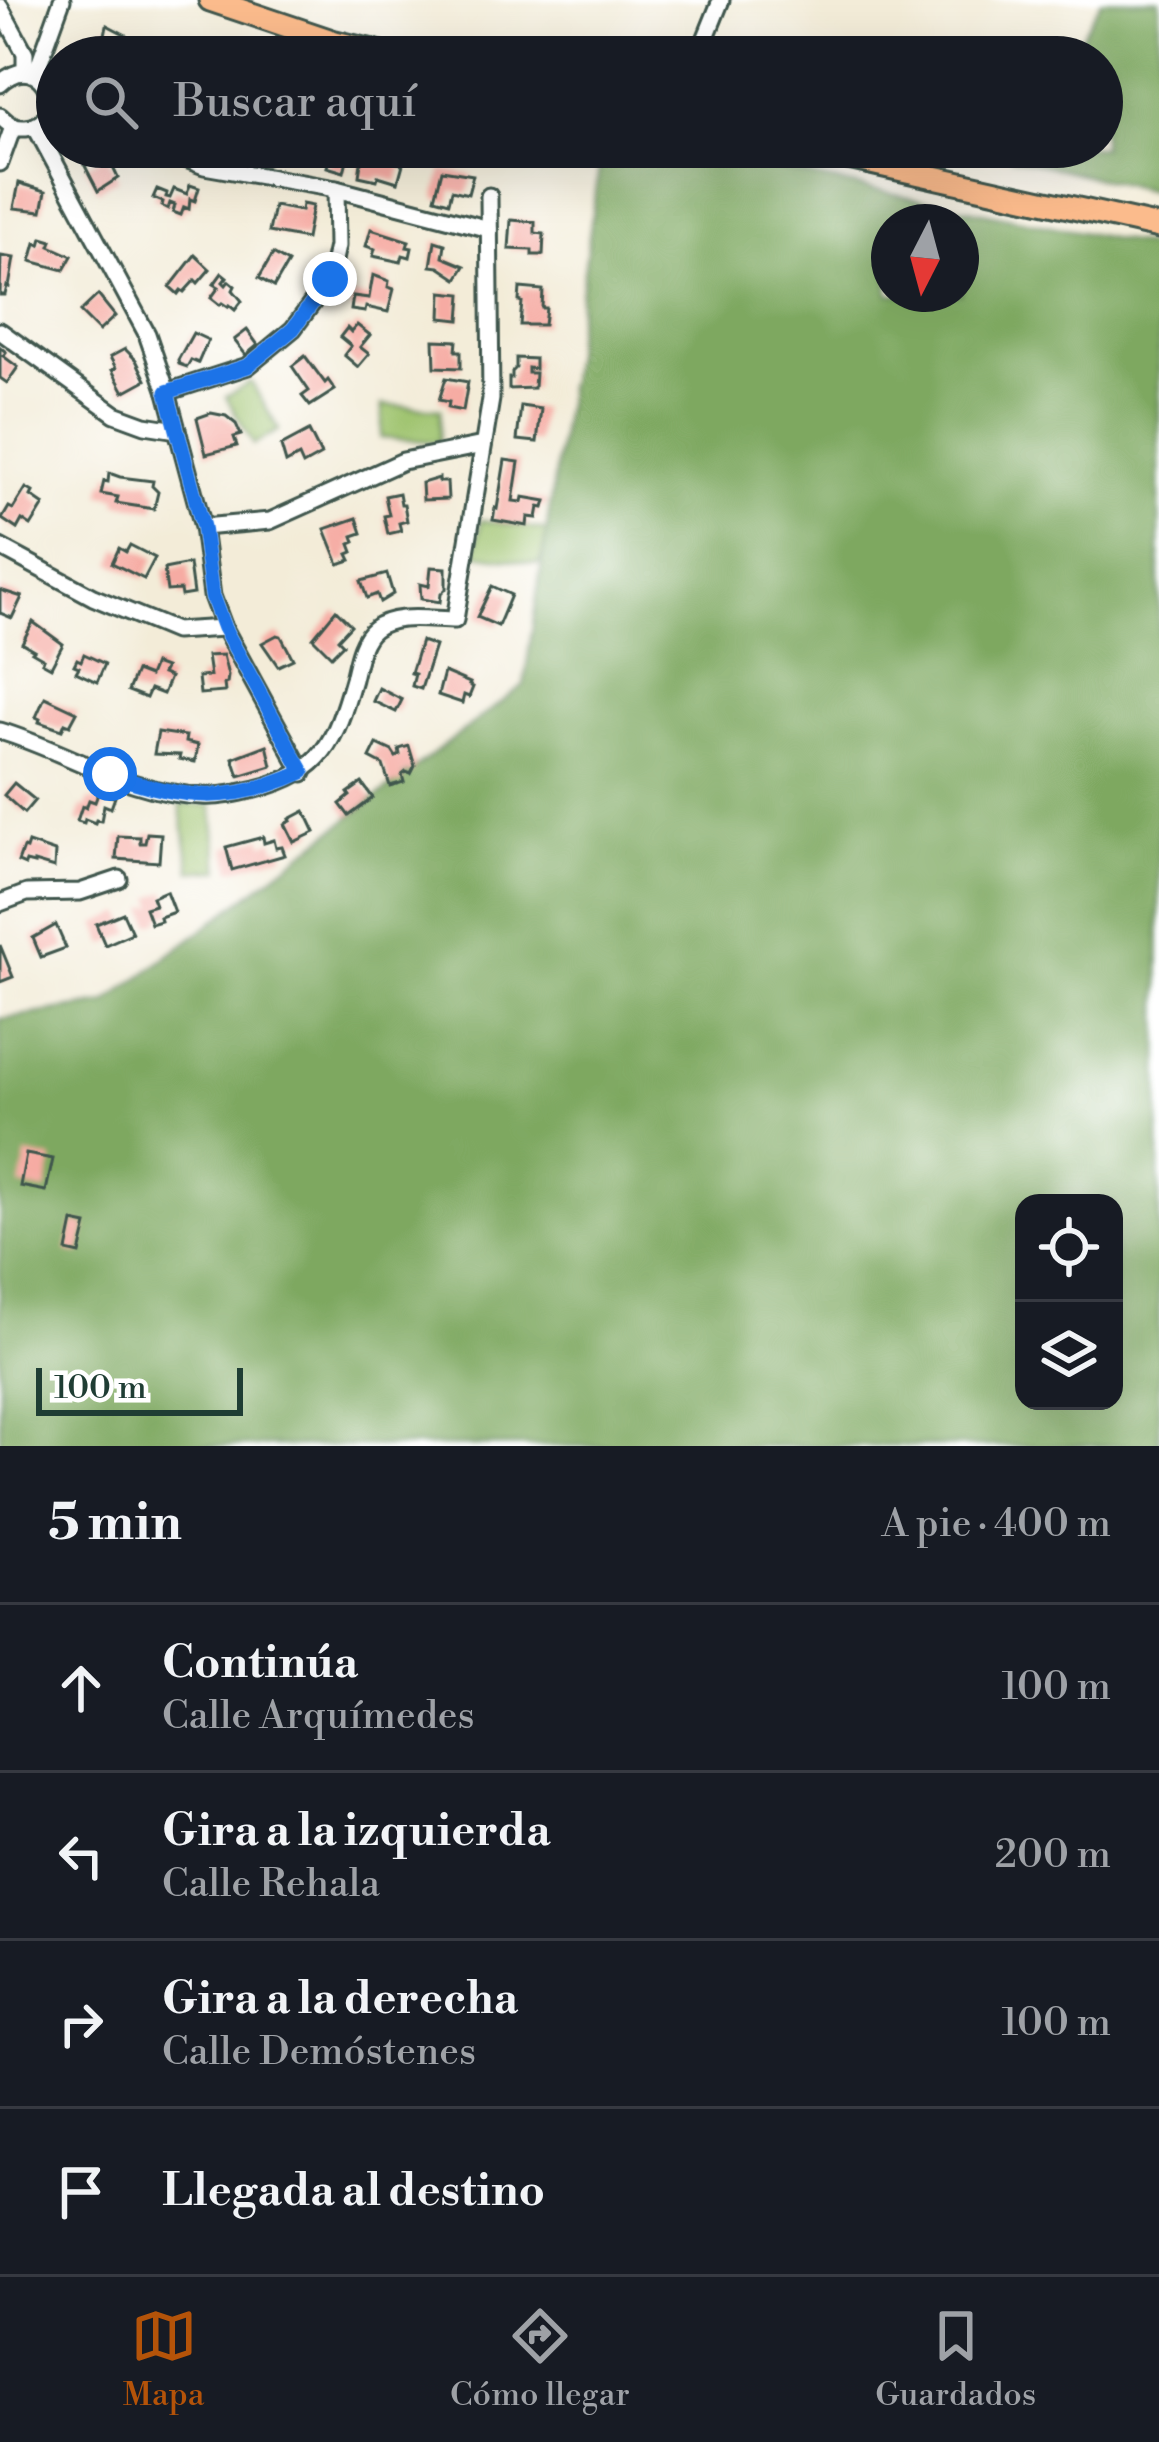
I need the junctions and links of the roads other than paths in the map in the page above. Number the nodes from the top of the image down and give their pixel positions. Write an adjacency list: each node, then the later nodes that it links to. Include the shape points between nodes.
1 (62, 0): 5 (street)
2 (210, 0): 6 (highway)
3 (721, 0): 7 (street)
4 (0, 8): 9 (street)
5 (46, 36)
6 (316, 36)
7 (706, 36)
8 (36, 60): 9 (street)
9 (30, 74): 10 (street); 11 (street)
10 (36, 78)
11 (0, 84)
12 (6, 122): 13 (street); 14 (street)
13 (35, 126)
14 (0, 163)
15 (58, 168): 23 (street, via 147,334)
16 (215, 168): 18 (street)
17 (894, 168): 20 (highway)
18 (336, 190): 21 (street); 23 (street, via 330,279 293,329 248,366)
19 (489, 196): 21 (street)
20 (1159, 227)
21 (490, 229): 25 (street, via 491,399)
22 (0, 331): 24 (street, via 115,414)
23 (167, 392): 24 (street)
24 (177, 430): 26 (street)
25 (483, 445): 26 (street, via 403,461 270,521); 30 (street, via 455,620 389,620 370,632 342,716)
26 (203, 527): 28 (street)
27 (0, 547): 28 (street, via 175,631)
28 (224, 628): 30 (street)
29 (0, 731): 30 (street, via 155,790 235,794)
30 (303, 772)
31 (119, 879): 32 (street)
32 (0, 903)

